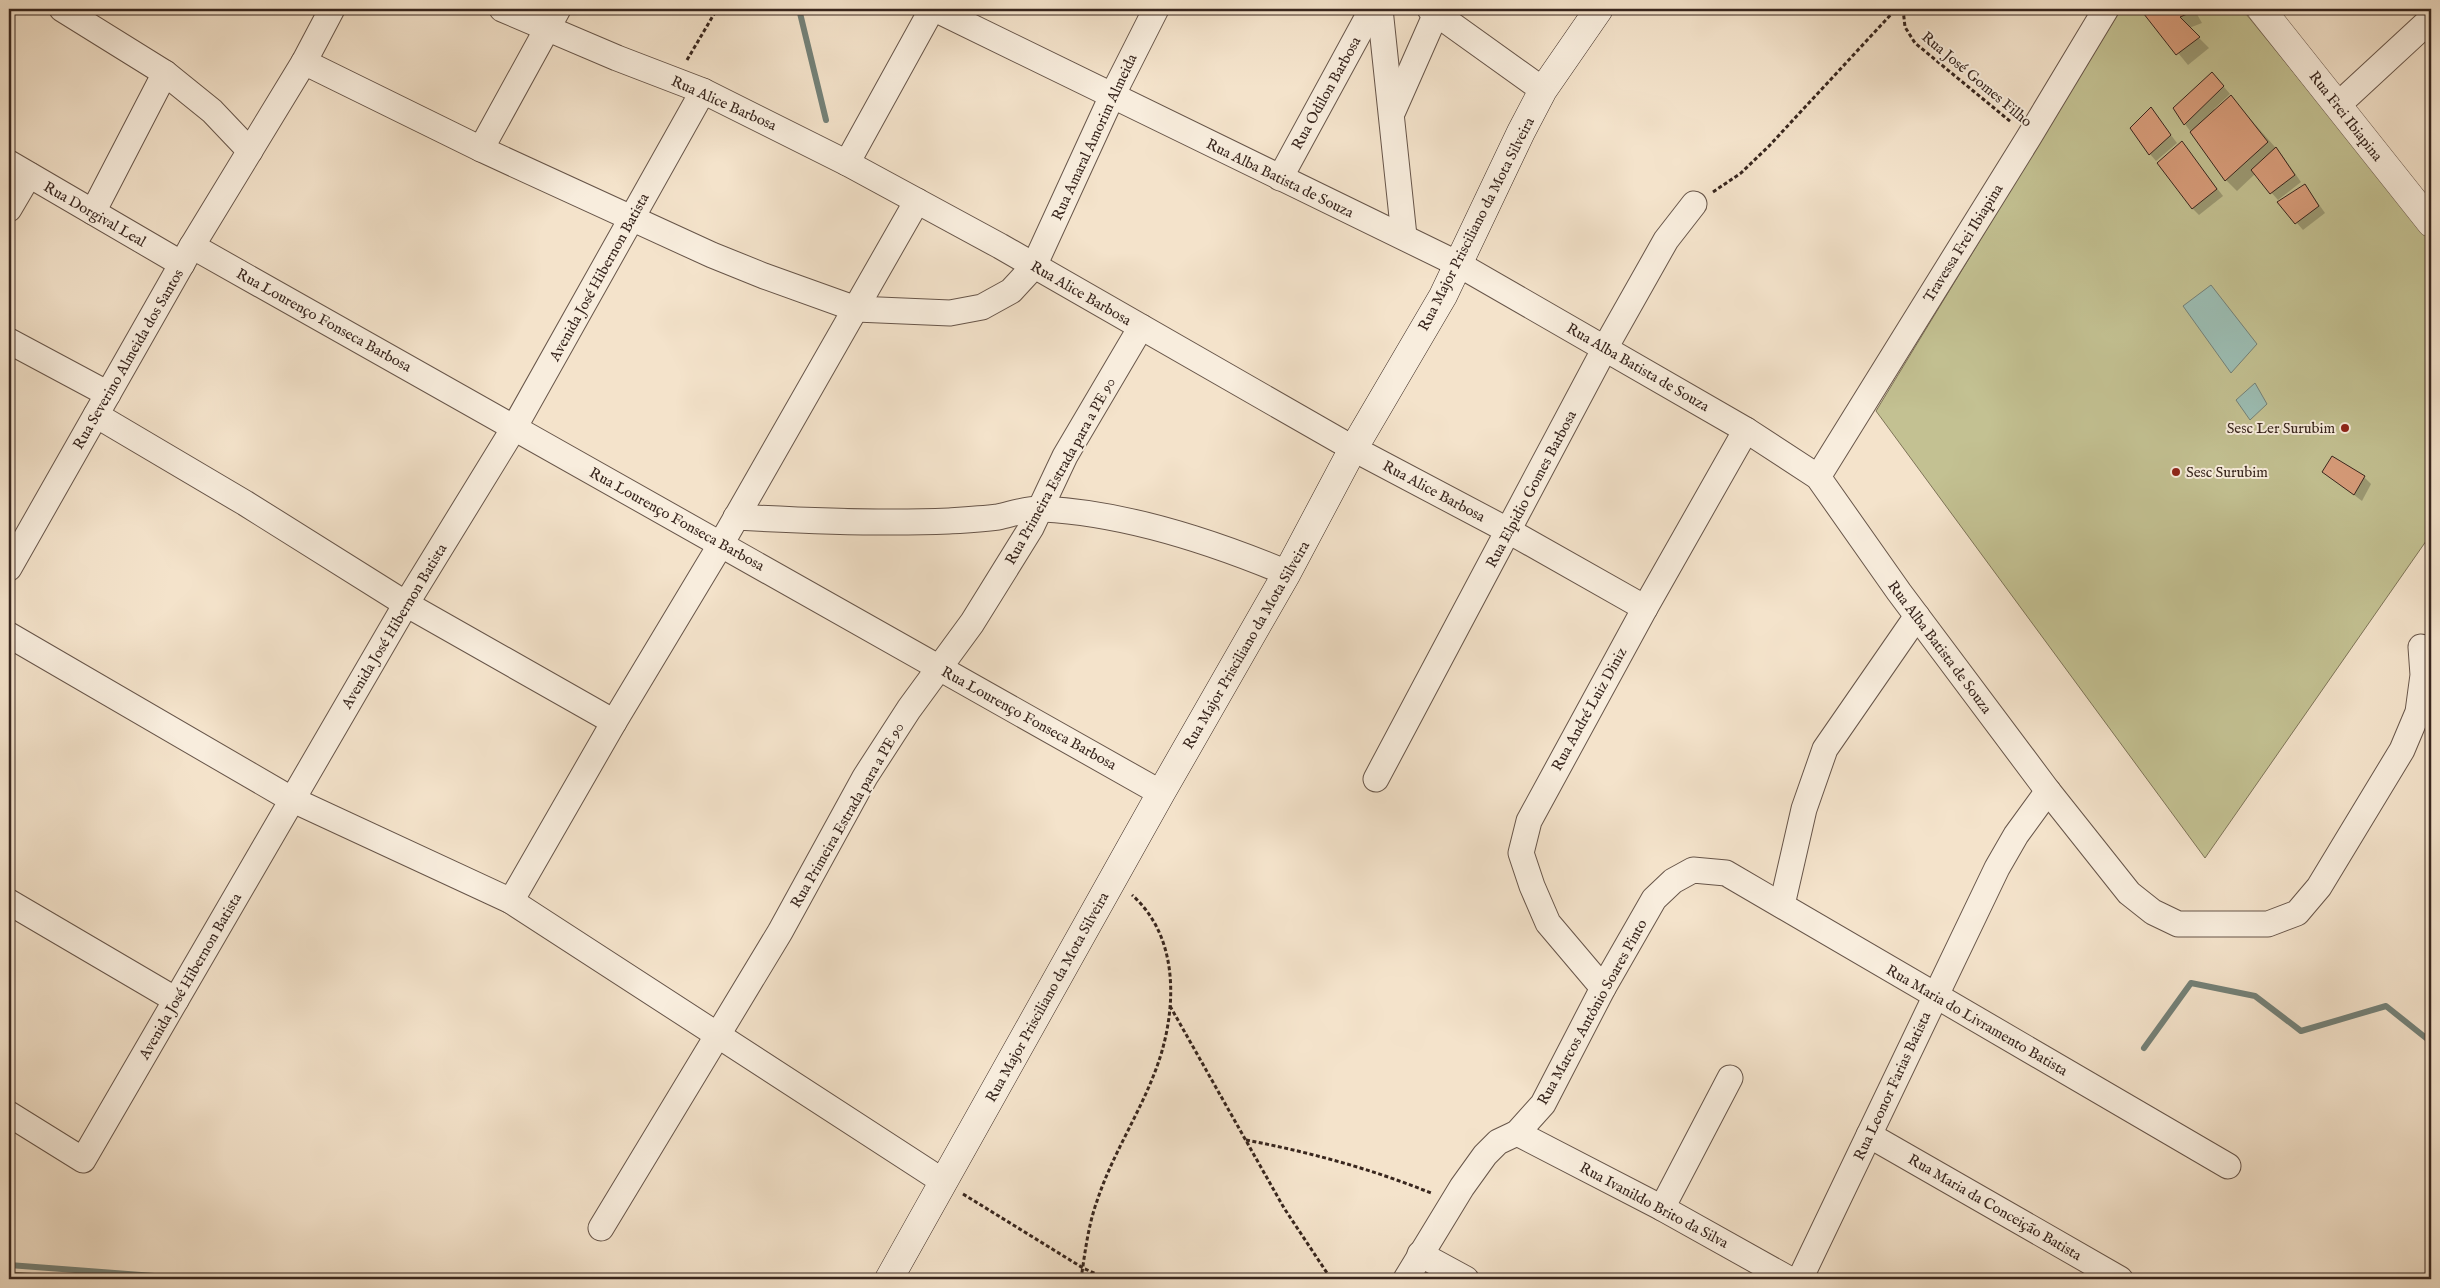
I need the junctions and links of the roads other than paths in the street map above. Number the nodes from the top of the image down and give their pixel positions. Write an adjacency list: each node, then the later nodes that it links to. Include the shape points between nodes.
1 (62, 9): 15 (street)
2 (332, 9): 14 (street, Rua Severino Almeida dos Santos)
3 (502, 9): 12 (street, Rua Alice Barbosa)
4 (934, 9): 18 (street, Rua Alba Batista de Souza); 23 (street)
5 (1156, 9): 18 (street, Rua Amaral Amorim Almeida)
6 (1372, 9): 25 (street, Rua Odilon Barbosa)
7 (1380, 9): 20 (street)
8 (1599, 9): 16 (main road, Rua Major Prisciliano da Mota Silveira)
9 (2106, 9): 44 (street, Travessa Frei Ibiapina)
10 (2261, 9): 19 (main road, Rua Frei Ibiapina)
11 (1435, 10): 16 (street); 20 (street)
12 (553, 18): 17 (street, Rua Alice Barbosa); 21 (street)
13 (2431, 19): 19 (street)
14 (304, 62): 21 (street, Rua Amaral Amorim Almeida); 22 (street, Rua Severino Almeida dos Santos)
15 (165, 73): 22 (street, via 212,111); 29 (street)
16 (1544, 90): 34 (main road, Rua Major Prisciliano da Mota Silveira)
17 (703, 91): 23 (street, Rua Alice Barbosa); 30 (street, Avenida José Hibernon Batista)
18 (1112, 96): 25 (street, Rua Alba Batista de Souza); 35 (street, Rua Amaral Amorim Almeida)
19 (2338, 105): 31 (main road, Rua Frei Ibiapina)
20 (1392, 113): 32 (street)
21 (481, 148): 30 (street, Rua Amaral Amorim Almeida)
22 (250, 151): 33 (street, Rua Severino Almeida dos Santos)
23 (846, 163): 26 (street, Rua Alice Barbosa)
24 (19, 169): 28 (street); 29 (street, Rua Dorgival Leal)
25 (1280, 178): 32 (street, Rua Alba Batista de Souza)
26 (917, 201): 35 (street, Rua Alice Barbosa); 36 (street)
27 (1694, 204): 39 (street, Rua Elpidio Gomes Barbosa, via 1666,240)
28 (9, 210)
29 (93, 212): 33 (street, Rua Dorgival Leal)
30 (632, 218): 36 (street, Rua Amaral Amorim Almeida, via 712,255); 41 (street, Avenida José Hibernon Batista)
31 (2431, 223)
32 (1404, 236): 34 (street, Rua Alba Batista de Souza)
33 (187, 255): 40 (street, Rua Severino Almeida dos Santos); 41 (street, Rua Lourenço Fonseca Barbosa)
34 (1458, 264): 39 (street, Rua Alba Batista de Souza); 43 (main road, Rua Major Prisciliano da Mota Silveira, via 1443,296)
35 (1034, 266): 36 (street, Rua Amaral Amorim Almeida, via 1011,291 982,307 950,313); 37 (street, Rua Alice Barbosa)
36 (856, 309): 46 (street)
37 (1141, 327): 43 (street, Rua Alice Barbosa); 45 (street, Rua Primeira Estrada para a PE 90, via 1065,456)
38 (9, 342): 40 (street)
39 (1605, 348): 42 (street, Rua Alba Batista de Souza); 47 (street, Rua Elpidio Gomes Barbosa)
40 (102, 404): 48 (street, Rua Severino Almeida dos Santos); 52 (street, via 245,504)
41 (514, 428): 49 (street, Rua Lourenço Fonseca Barbosa); 52 (street, Avenida José Hibernon Batista)
42 (1746, 430): 44 (street, Rua Alba Batista de Souza); 53 (street, Rua André Luiz Diniz)
43 (1354, 449): 47 (street, Rua Alice Barbosa); 51 (main road, Rua Major Prisciliano da Mota Silveira)
44 (1818, 477): 54 (street, Rua Alba Batista de Souza)
45 (1040, 508): 46 (street, via 996,517 950,521 824,522); 51 (street, via 1093,514 1160,530 1232,550); 57 (street, Rua Primeira Estrada para a PE 90, via 972,623)
46 (736, 517): 49 (street)
47 (1509, 531): 53 (street, Rua Alice Barbosa); 59 (street, Rua Elpidio Gomes Barbosa)
48 (15, 541): 50 (street, Rua Severino Almeida dos Santos)
49 (721, 544): 57 (street, Rua Lourenço Fonseca Barbosa); 58 (street)
50 (9, 568)
51 (1288, 572): 61 (main road, Rua Major Prisciliano da Mota Silveira)
52 (406, 604): 58 (street); 62 (street, Avenida José Hibernon Batista)
53 (1645, 608): 67 (street, Rua André Luiz Diniz, via 1529,821 1521,853 1548,923)
54 (1917, 616): 60 (street, Rua Alba Batista de Souza); 66 (street, via 1825,749 1804,808)
55 (9, 635): 62 (street)
56 (2421, 648): 60 (street, Rua Alba Batista de Souza, via 2418,712 2402,750 2319,887 2297,913 2268,924 2178,924 2153,912 2129,892)
57 (940, 668): 61 (street, Rua Lourenço Fonseca Barbosa); 70 (street, Rua Primeira Estrada para a PE 90, via 908,709 865,777 780,932)
58 (614, 722): 64 (street)
59 (1376, 780)
60 (2048, 791): 68 (street, Rua Leonor Farias Batista, via 1997,868)
61 (1161, 793): 76 (main road, Rua Major Prisciliano da Mota Silveira)
62 (291, 799): 64 (street); 69 (street, Avenida José Hibernon Batista)
63 (1726, 873): 66 (street, Rua Maria do Livramento Batista); 67 (street, Rua Marcos Antônio Soares Pinto, via 1693,870 1673,881 1654,899)
64 (511, 900): 70 (street)
65 (9, 902): 69 (street)
66 (1782, 905): 68 (street, Rua Maria do Livramento Batista)
67 (1604, 988): 73 (street, Rua Marcos Antônio Soares Pinto, via 1544,1104)
68 (1935, 996): 74 (street, Rua Leonor Farias Batista); 75 (street, Rua Maria do Livramento Batista)
69 (176, 1000): 72 (street, Avenida José Hibernon Batista, via 83,1160)
70 (718, 1036): 76 (street); 78 (street, Rua Primeira Estrada para a PE 90)
71 (1730, 1078): 77 (street)
72 (9, 1114)
73 (1517, 1133): 77 (street, Rua Ivanildo Brito da Silva); 79 (street, Rua Marcos Antônio Soares Pinto, via 1498,1142 1485,1154)
74 (1870, 1135): 84 (street, Rua Leonor Farias Batista); 85 (street, Rua Maria da Conceição Batista)
75 (2228, 1166)
76 (944, 1182): 80 (main road, Rua Major Prisciliano da Mota Silveira)
77 (1662, 1208): 83 (street, Rua Ivanildo Brito da Silva)
78 (601, 1228)
79 (1420, 1254): 81 (street, Rua Marcos Antônio Soares Pinto); 82 (street)
80 (889, 1279)
81 (1406, 1279)
82 (1466, 1279)
83 (1789, 1279)
84 (1800, 1279)
85 (2120, 1279)

